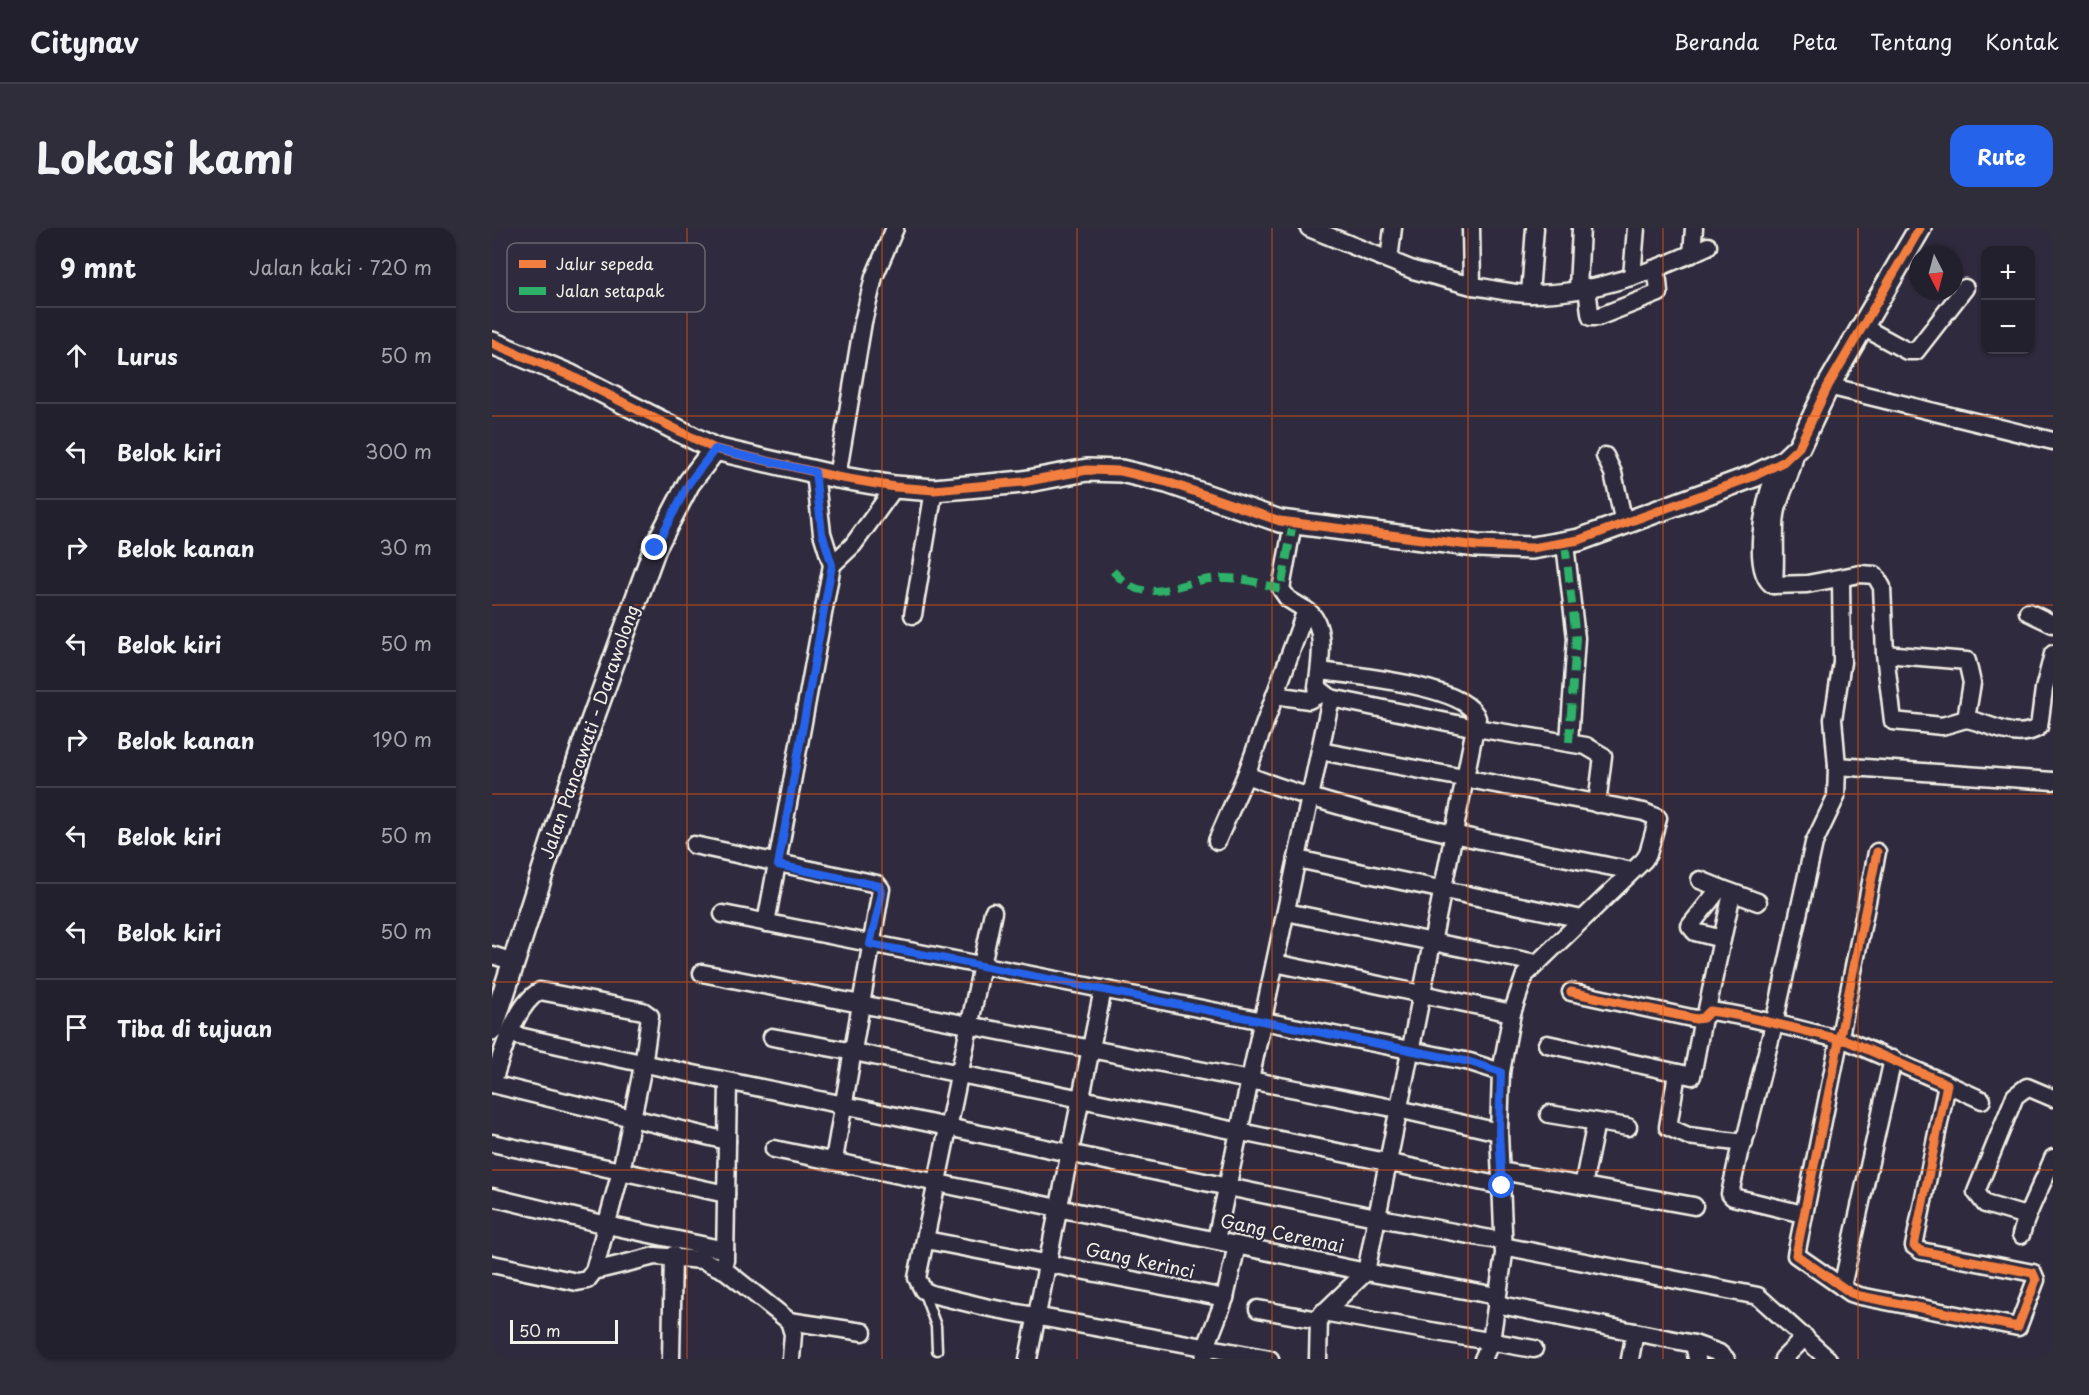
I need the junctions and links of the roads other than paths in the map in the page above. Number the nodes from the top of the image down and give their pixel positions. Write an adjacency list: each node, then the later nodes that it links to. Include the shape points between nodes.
1 (895, 228): 28 (street, via 874,277 866,311)
2 (1309, 228): 10 (street)
3 (1393, 228): 13 (street)
4 (1471, 228): 16 (street)
5 (1534, 228): 19 (street)
6 (1581, 228): 17 (street)
7 (1636, 228): 15 (street)
8 (1694, 228): 12 (street)
9 (1920, 228): 20 (street)
10 (1336, 233): 13 (street)
11 (1708, 246): 12 (street)
12 (1692, 254): 14 (street)
13 (1389, 260): 16 (street)
14 (1653, 269): 15 (street); 17 (street, via 1659,293 1598,317 1592,317)
15 (1632, 278): 17 (street)
16 (1472, 286): 19 (street)
17 (1582, 288): 19 (street)
18 (1965, 288): 20 (street, via 1916,351 1907,351)
19 (1530, 294)
20 (1863, 327): 22 (street)
21 (492, 343): 24 (street, via 571,376)
22 (1828, 386): 23 (street); 26 (street)
23 (2053, 441)
24 (715, 449): 27 (street); 75 (street, Jalan Pancawati - Darawolong, via 689,483 655,548 585,740)
25 (1605, 456): 32 (street, via 1613,473)
26 (1789, 457): 32 (street, via 1754,476); 35 (street, via 1772,481 1768,531 1773,585)
27 (815, 472): 28 (street); 34 (street, via 822,533)
28 (837, 477): 29 (street)
29 (895, 487): 30 (street); 34 (street, via 853,544)
30 (934, 490): 31 (street, via 1023,482 1087,470 1121,471); 38 (street)
31 (1293, 523): 33 (street, via 1477,546 1532,548); 36 (street, via 1281,589 1288,599)
32 (1624, 523): 33 (street)
33 (1565, 543): 47 (street, via 1576,638)
34 (832, 565): 60 (street)
35 (1841, 579): 40 (street, via 1867,573 1880,579); 49 (street, via 1842,662 1833,719)
36 (1306, 610): 42 (street, via 1318,624); 43 (street)
37 (2028, 612): 39 (street)
38 (913, 615)
39 (2053, 624)
40 (1885, 654): 45 (street, via 1967,661 1972,683); 45 (street, via 1893,721 1942,726)
41 (2053, 654): 45 (street, via 2039,727 2019,733)
42 (1320, 671): 44 (street, via 1317,687); 46 (street, via 1400,682 1449,696 1471,706 1477,718)
43 (1275, 695): 44 (street, via 1309,700); 50 (street)
44 (1327, 695): 46 (street); 48 (street)
45 (1966, 719)
46 (1476, 728): 47 (street); 52 (street)
47 (1569, 742): 54 (street, via 1602,756)
48 (1320, 751): 52 (street); 53 (street)
49 (1837, 766): 51 (street); 89 (street, via 1836,797 1814,843)
50 (1246, 775): 53 (street); 56 (street)
51 (2053, 780)
52 (1466, 781): 54 (street); 55 (street)
53 (1309, 799): 55 (street); 59 (street)
54 (1597, 804): 61 (street, via 1658,818 1648,854)
55 (1454, 834): 61 (street); 63 (street)
56 (1217, 841)
57 (694, 845): 60 (street)
58 (1877, 852): 92 (street)
59 (1297, 859): 63 (street); 67 (street)
60 (778, 865): 70 (street); 73 (street, via 880,886 882,893)
61 (1632, 871): 69 (street)
62 (1700, 880): 64 (street)
63 (1443, 890): 69 (street); 72 (street)
64 (1726, 891): 65 (street); 71 (street); 71 (street, via 1690,926 1695,932)
65 (1758, 902)
66 (993, 912): 78 (street)
67 (1286, 912): 72 (street); 76 (street)
68 (723, 914): 70 (street)
69 (1582, 919): 77 (street)
70 (766, 923): 73 (street)
71 (1722, 939): 86 (street)
72 (1432, 942): 77 (street); 83 (street)
73 (870, 944): 78 (street); 84 (street)
74 (492, 955): 75 (street)
75 (514, 962): 80 (street, Jalan Pancawati - Darawolong)
76 (1275, 963): 83 (street); 87 (street)
77 (1536, 963): 85 (street, via 1521,985)
78 (981, 964): 81 (street); 88 (street)
79 (702, 973): 84 (street)
80 (498, 988): 90 (street, Jalan Pancawati - Darawolong)
81 (1103, 990): 87 (street); 94 (street)
82 (1571, 992): 86 (street, via 1696,1019)
83 (1422, 993): 85 (street); 95 (street)
84 (863, 1003): 88 (street); 96 (street)
85 (1512, 1013): 99 (street)
86 (1704, 1016): 89 (street, via 1710,1011 1720,1012); 100 (street, via 1692,1076)
87 (1263, 1021): 95 (street); 102 (street)
88 (970, 1024): 94 (street); 101 (street)
89 (1774, 1024): 92 (street); 120 (street)
90 (501, 1031): 98 (street); 98 (street, via 540,991 643,1011 651,1018); 103 (street)
91 (772, 1037): 96 (street)
92 (1838, 1039): 97 (street); 136 (street)
93 (1547, 1044): 100 (street)
94 (1091, 1049): 102 (street); 107 (street)
95 (1410, 1051): 99 (street); 110 (street)
96 (854, 1052): 101 (street); 109 (street)
97 (1893, 1059): 105 (street); 152 (street)
98 (643, 1066): 104 (street); 112 (street)
99 (1501, 1072): 117 (street)
100 (1677, 1073): 120 (street, via 1668,1127 1688,1136)
101 (959, 1074): 107 (street); 115 (street)
102 (1250, 1080): 110 (street); 116 (street)
103 (492, 1084): 112 (street)
104 (734, 1084): 109 (street); 118 (street)
105 (1947, 1084): 108 (street); 152 (street, via 1914,1246 1921,1251 2033,1273 2036,1280 2020,1324 2015,1328 1860,1296)
106 (2053, 1098): 137 (street, via 2027,1087 2015,1096 1976,1192 1985,1204)
107 (1081, 1100): 116 (street); 122 (street)
108 (1982, 1100)
109 (844, 1105): 115 (street); 124 (street)
110 (1398, 1109): 117 (street); 125 (street)
111 (1549, 1114): 113 (street)
112 (631, 1119): 118 (street); 126 (street)
113 (1596, 1122): 114 (street); 129 (street)
114 (1628, 1127)
115 (948, 1129): 122 (street); 128 (street)
116 (1239, 1132): 125 (street); 130 (street)
117 (1499, 1132): 127 (street)
118 (727, 1141): 131 (street)
119 (492, 1143): 126 (street)
120 (1744, 1143): 136 (street, via 1730,1194)
121 (774, 1149): 124 (street, Gang Ceremai)
122 (1070, 1154): 130 (street); 135 (street)
123 (2053, 1158): 133 (street)
124 (834, 1160): 128 (street, Gang Ceremai)
125 (1388, 1163): 127 (street); 138 (street)
126 (621, 1171): 131 (street); 139 (street)
127 (1501, 1178): 129 (street); 143 (street)
128 (938, 1181): 135 (street, Gang Ceremai); 141 (street)
129 (1583, 1186): 134 (street)
130 (1227, 1187): 138 (street); 142 (street)
131 (726, 1194): 145 (street)
132 (492, 1197): 139 (street)
133 (2046, 1198): 137 (street)
134 (1694, 1206)
135 (1059, 1208): 142 (street, Gang Ceremai); 147 (street)
136 (1803, 1214): 152 (street, via 1796,1256)
137 (2026, 1216): 140 (street)
138 (1376, 1218): 143 (street); 151 (street)
139 (607, 1226): 145 (street); 149 (street)
140 (2020, 1234)
141 (926, 1240): 147 (street, Gang Kerinci); 153 (street, via 917,1278)
142 (1216, 1240): 144 (street, Gang Ceremai)
143 (1502, 1244): 155 (street); 162 (street, via 1758,1296)
144 (1237, 1245): 151 (street, Gang Ceremai); 154 (street)
145 (725, 1250): 150 (street)
146 (673, 1255): 149 (street); 150 (street, via 702,1260); 168 (street)
147 (1048, 1262): 154 (street, Gang Kerinci); 157 (street)
148 (492, 1264): 149 (street, via 577,1282 587,1280)
149 (594, 1271)
150 (726, 1271): 159 (street)
151 (1366, 1272): 155 (street, Gang Ceremai); 158 (street)
152 (1842, 1287)
153 (923, 1290): 157 (street, via 985,1307); 164 (lane, via 938,1333)
154 (1225, 1298): 167 (street)
155 (1497, 1300): 161 (street, Gang Ceremai); 163 (street)
156 (1258, 1309): 158 (street)
157 (1038, 1315): 167 (street); 170 (street)
158 (1320, 1316): 163 (street); 172 (street)
159 (789, 1321): 160 (street); 169 (street, via 793,1334)
160 (863, 1332)
161 (1635, 1332): 166 (street, Gang Ceremai); 174 (street)
162 (1805, 1337): 176 (street); 177 (street)
163 (1491, 1341): 165 (street); 173 (street)
164 (937, 1350)
165 (1534, 1350)
166 (1695, 1351): 175 (street, Gang Ceremai, via 1719,1353)
167 (1205, 1353): 171 (street)
168 (671, 1359)
169 (791, 1359)
170 (1028, 1359)
171 (1270, 1359)
172 (1318, 1359)
173 (1483, 1359)
174 (1630, 1359)
175 (1726, 1359)
176 (1783, 1359)
177 (1828, 1359)

